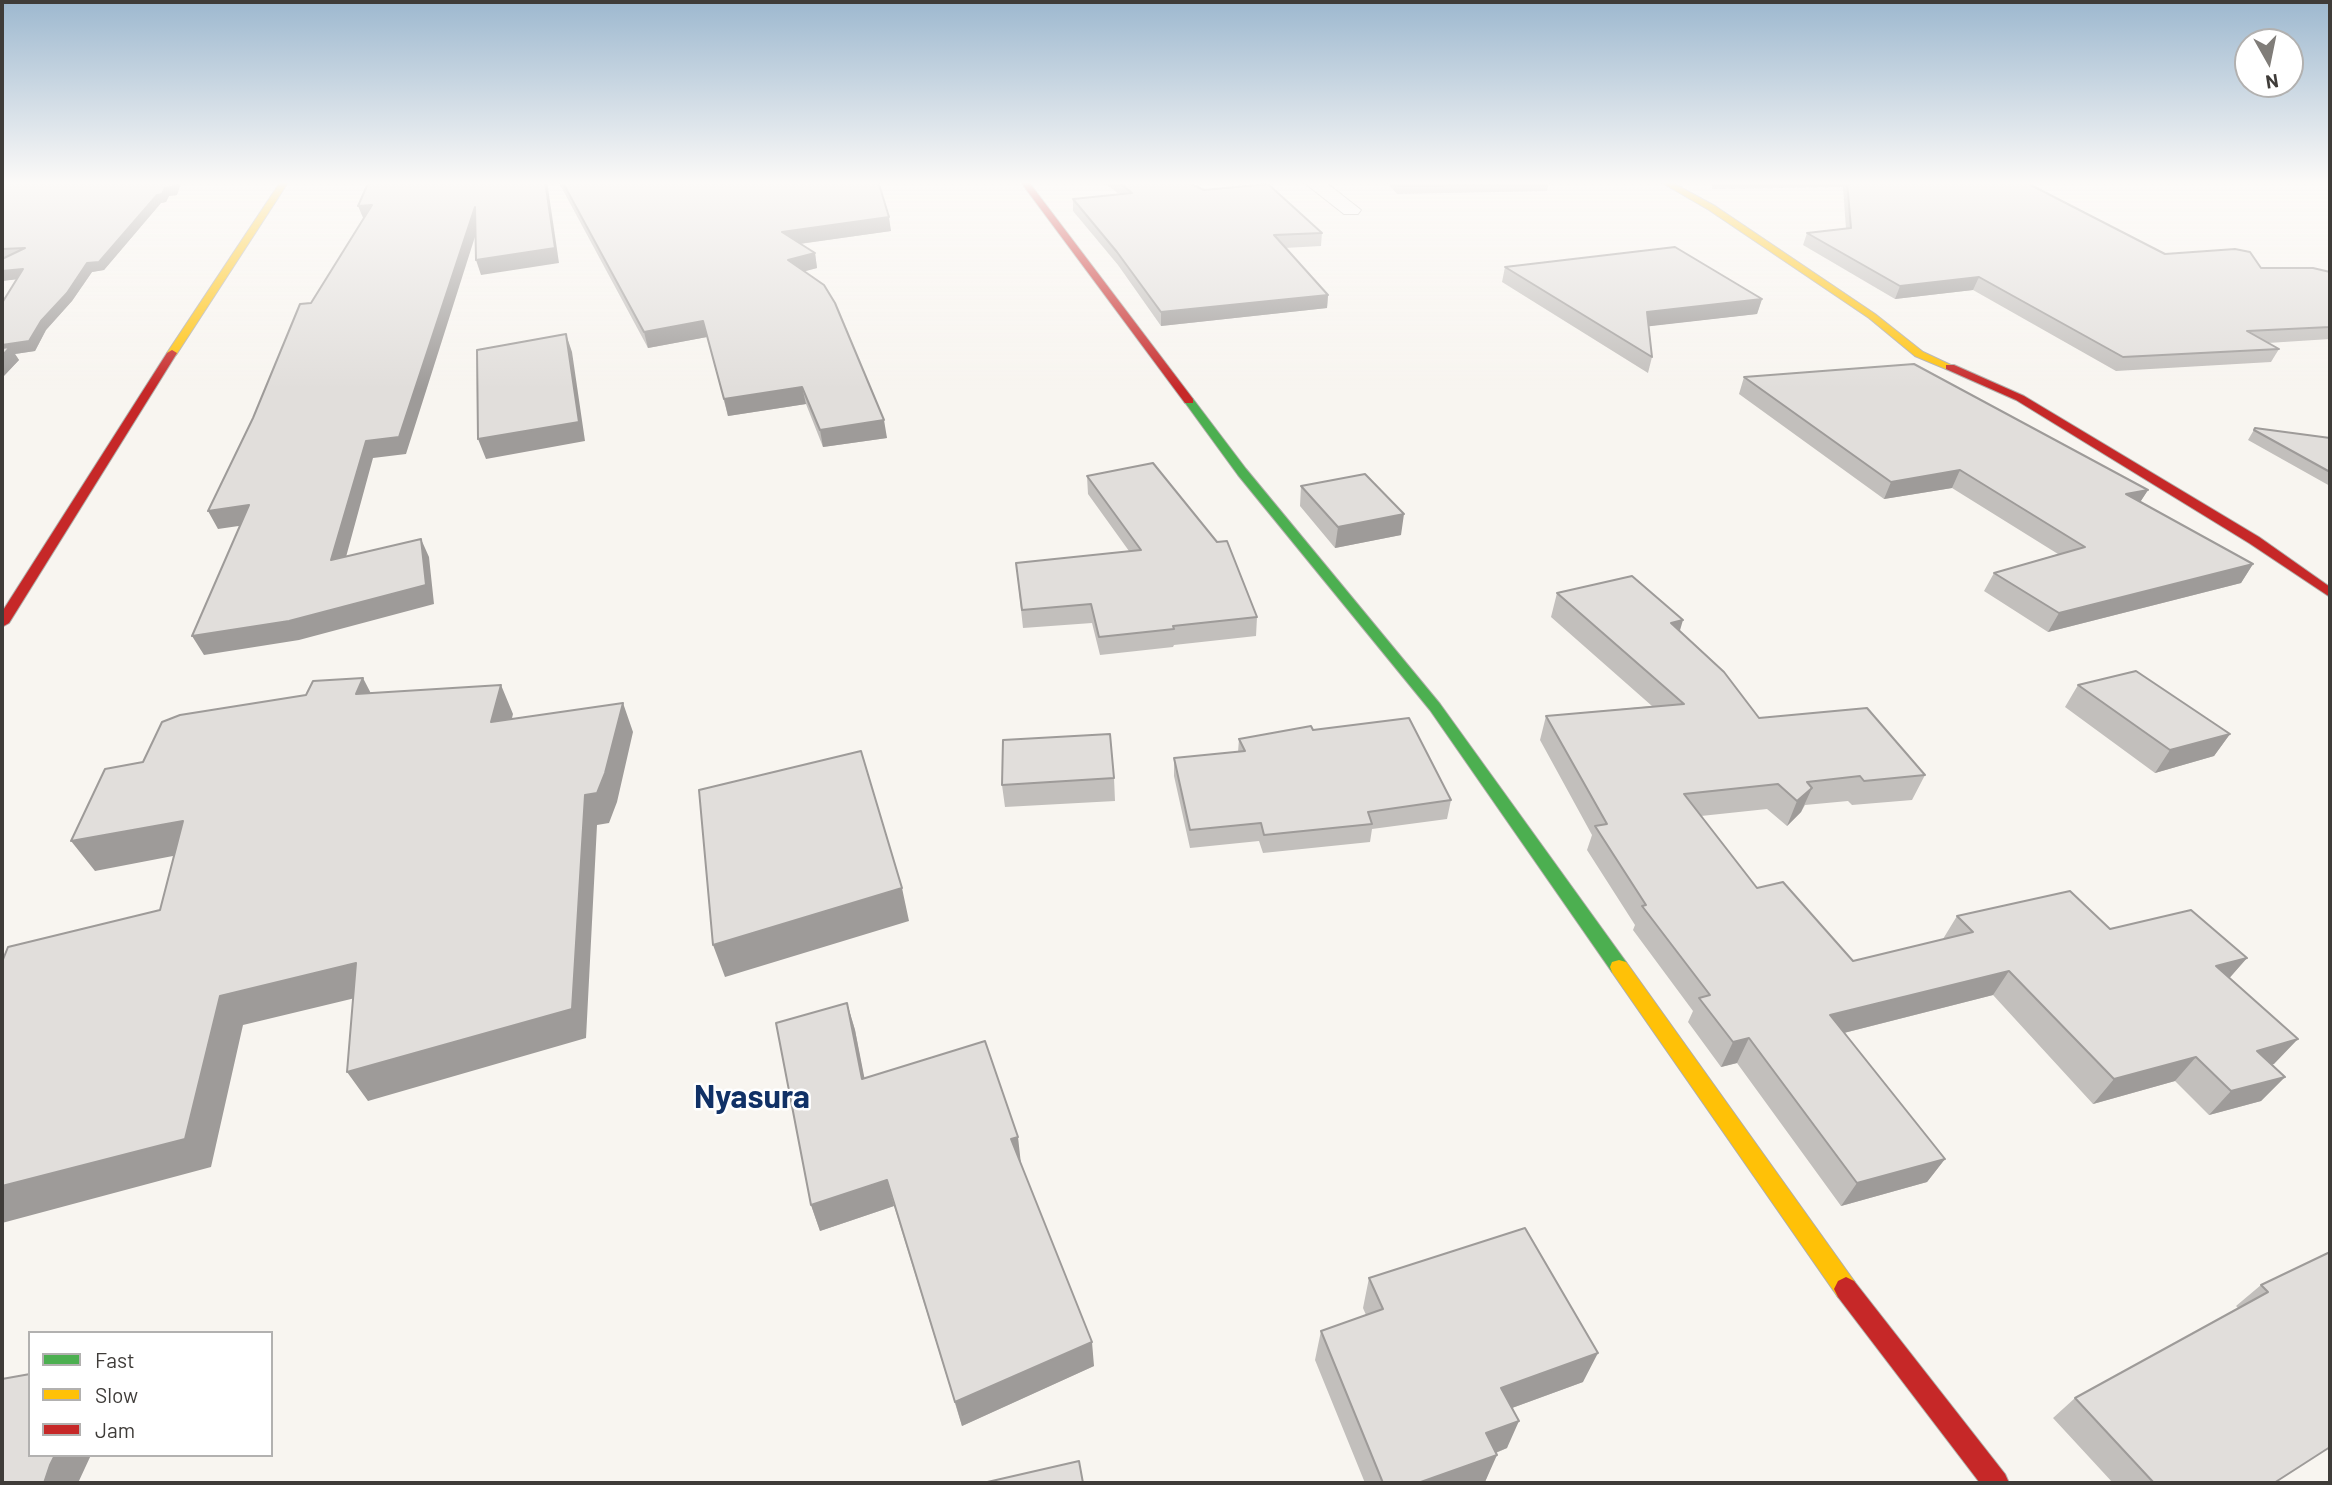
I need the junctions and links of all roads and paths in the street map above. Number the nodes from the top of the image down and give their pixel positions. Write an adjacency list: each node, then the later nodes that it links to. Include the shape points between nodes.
1 (240, 250): 5 (main road)
2 (1076, 250): 6 (main road, via 1242,472 1435,707 1845,1288)
3 (1775, 250): 4 (main road, via 1919,354 2020,398 2254,540)
4 (2330, 593)
5 (2, 623)
6 (1996, 1483)

